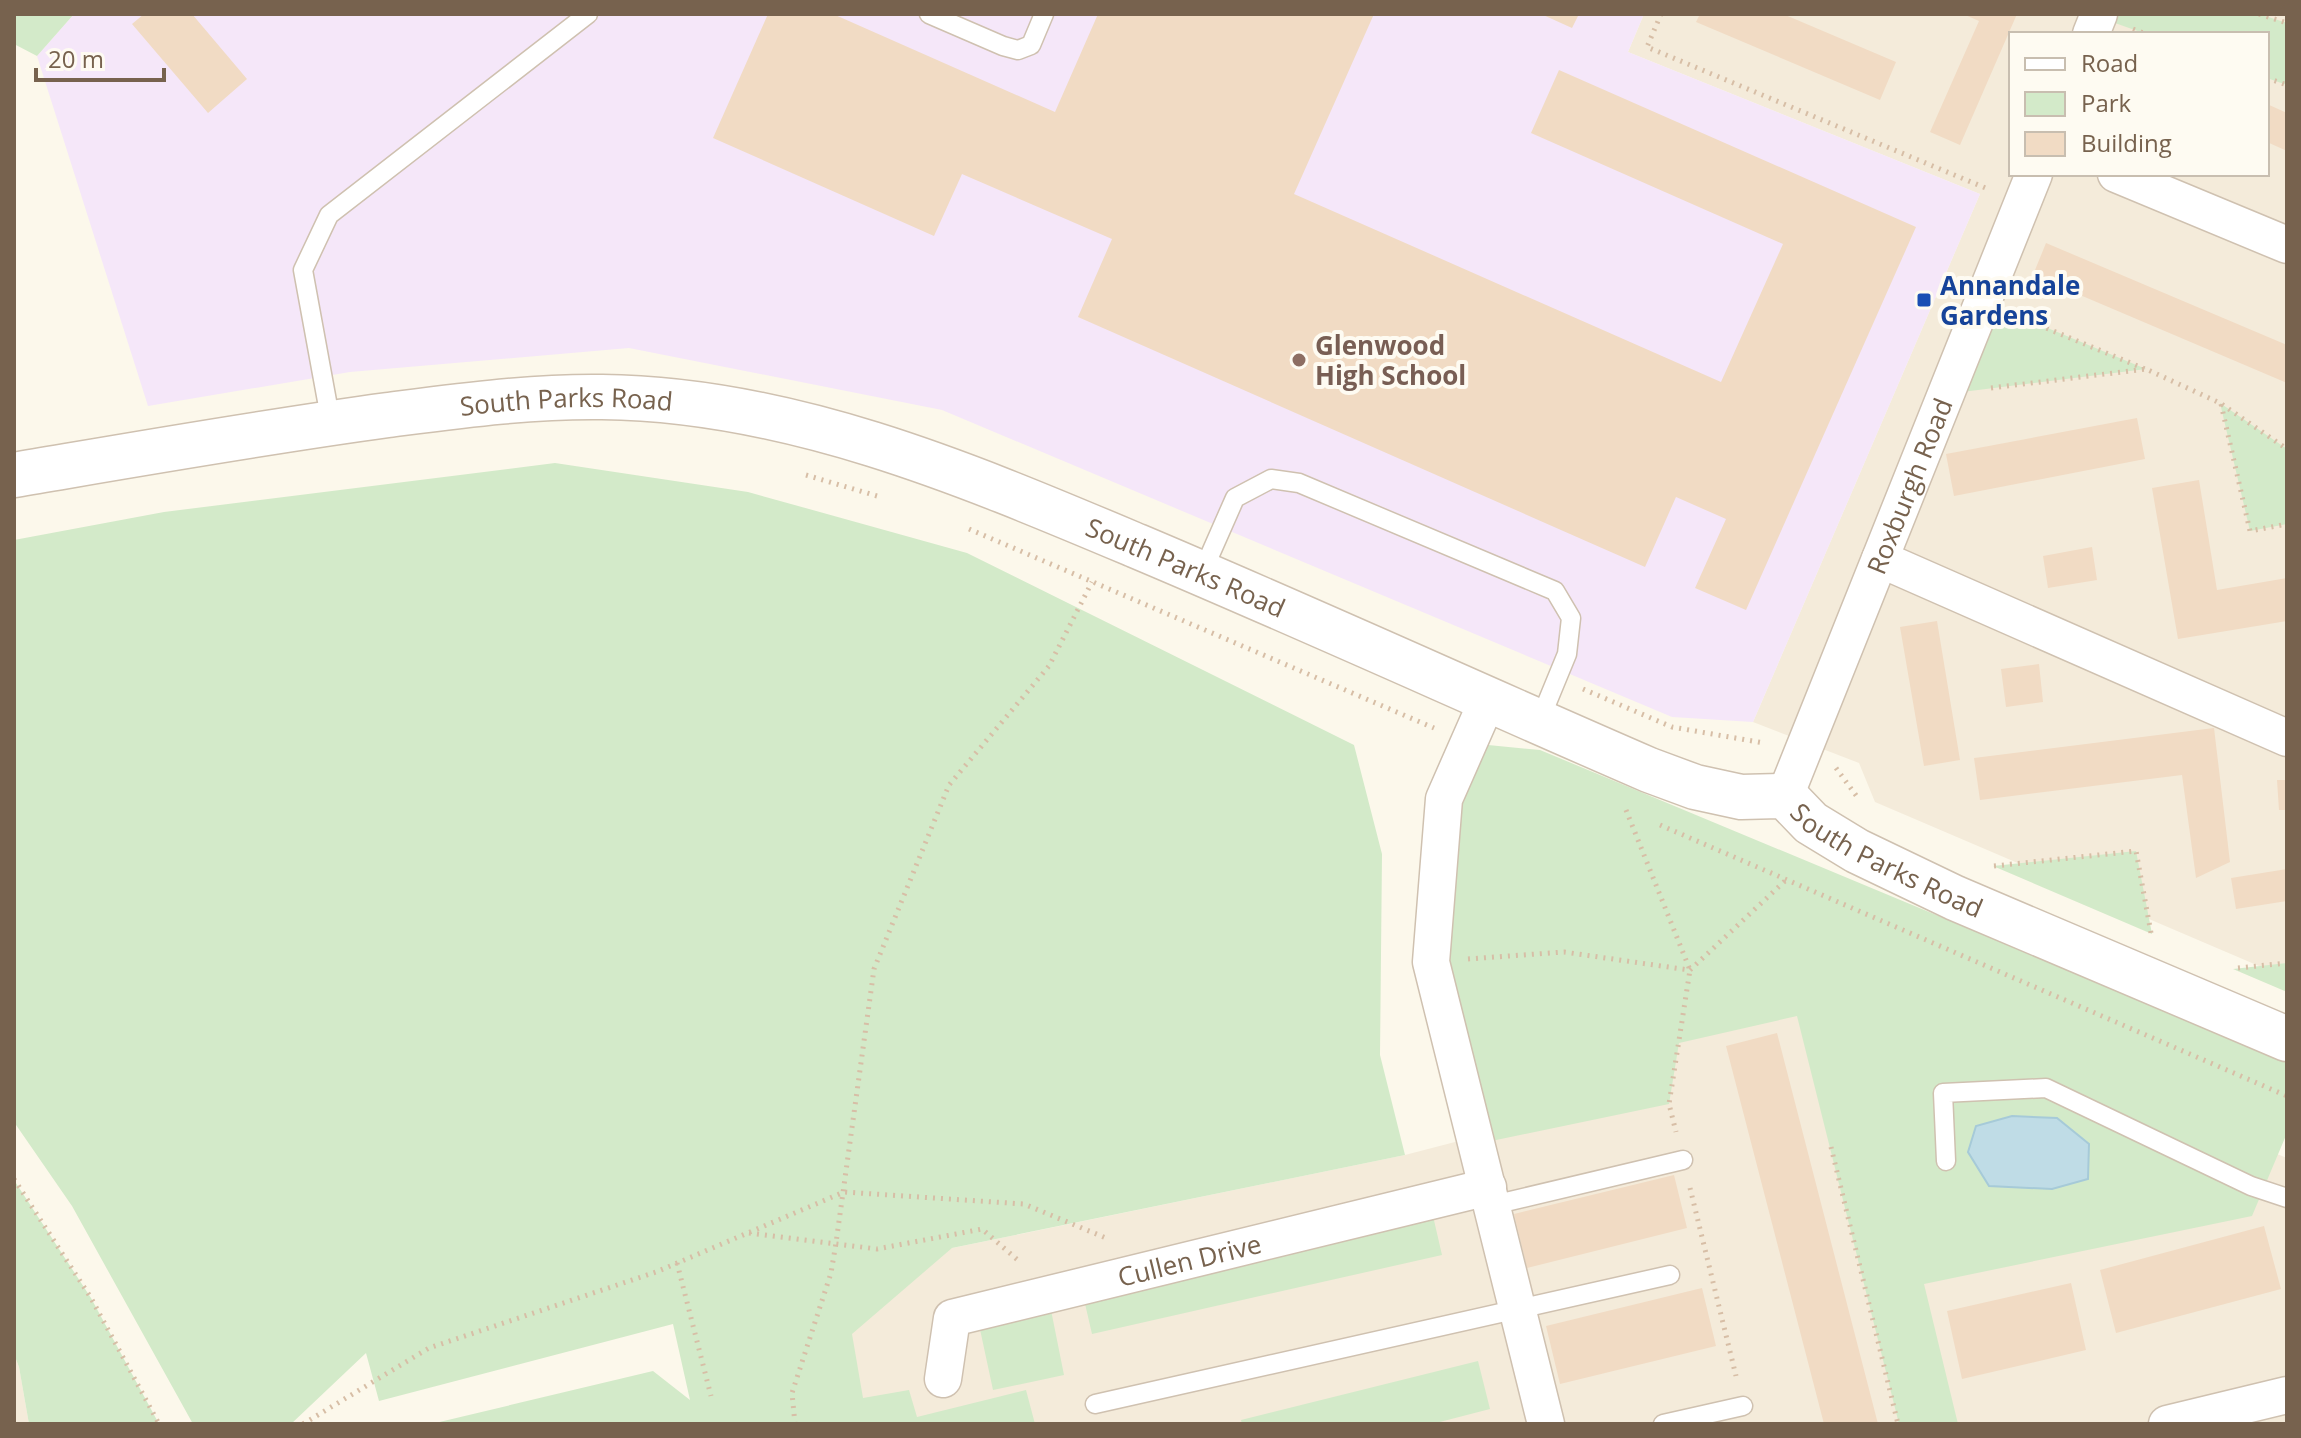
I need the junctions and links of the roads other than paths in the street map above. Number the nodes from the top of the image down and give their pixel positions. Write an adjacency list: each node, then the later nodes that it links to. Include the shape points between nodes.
1 (588, 14): 7 (lane, via 329,215 303,270)
2 (929, 14): 3 (lane, via 1018,50 1031,45)
3 (1044, 14)
4 (2121, 176): 6 (street)
5 (2028, 188): 9 (street, Roxburgh Road)
6 (2287, 245)
7 (331, 423): 8 (street, South Parks Road); 10 (street, South Parks Road, via 510,401 603,397 766,416 848,435 965,475)
8 (14, 475)
9 (1880, 559): 13 (street); 14 (street, Roxburgh Road)
10 (1202, 573): 11 (street, South Parks Road); 12 (lane, via 1235,498 1271,479 1299,483 1555,591 1571,618 1567,654)
11 (1488, 699): 12 (street, South Parks Road); 18 (street, via 1444,799 1431,962)
12 (1539, 722): 14 (street, South Parks Road, via 1695,787 1741,797)
13 (2287, 738)
14 (1785, 796): 15 (street, South Parks Road, via 1811,823 1871,858)
15 (2287, 1039)
16 (1683, 1160): 18 (lane)
17 (1946, 1161): 19 (lane, via 1943,1093 2046,1088 2251,1186)
18 (1491, 1196): 21 (street); 22 (street, Cullen Drive, via 952,1318)
19 (2287, 1198)
20 (1670, 1275): 21 (lane)
21 (1519, 1308): 24 (lane); 26 (street)
22 (943, 1379)
23 (2287, 1395): 28 (street)
24 (1095, 1404)
25 (1743, 1406): 27 (lane)
26 (1546, 1424)
27 (1663, 1424)
28 (2167, 1424)

